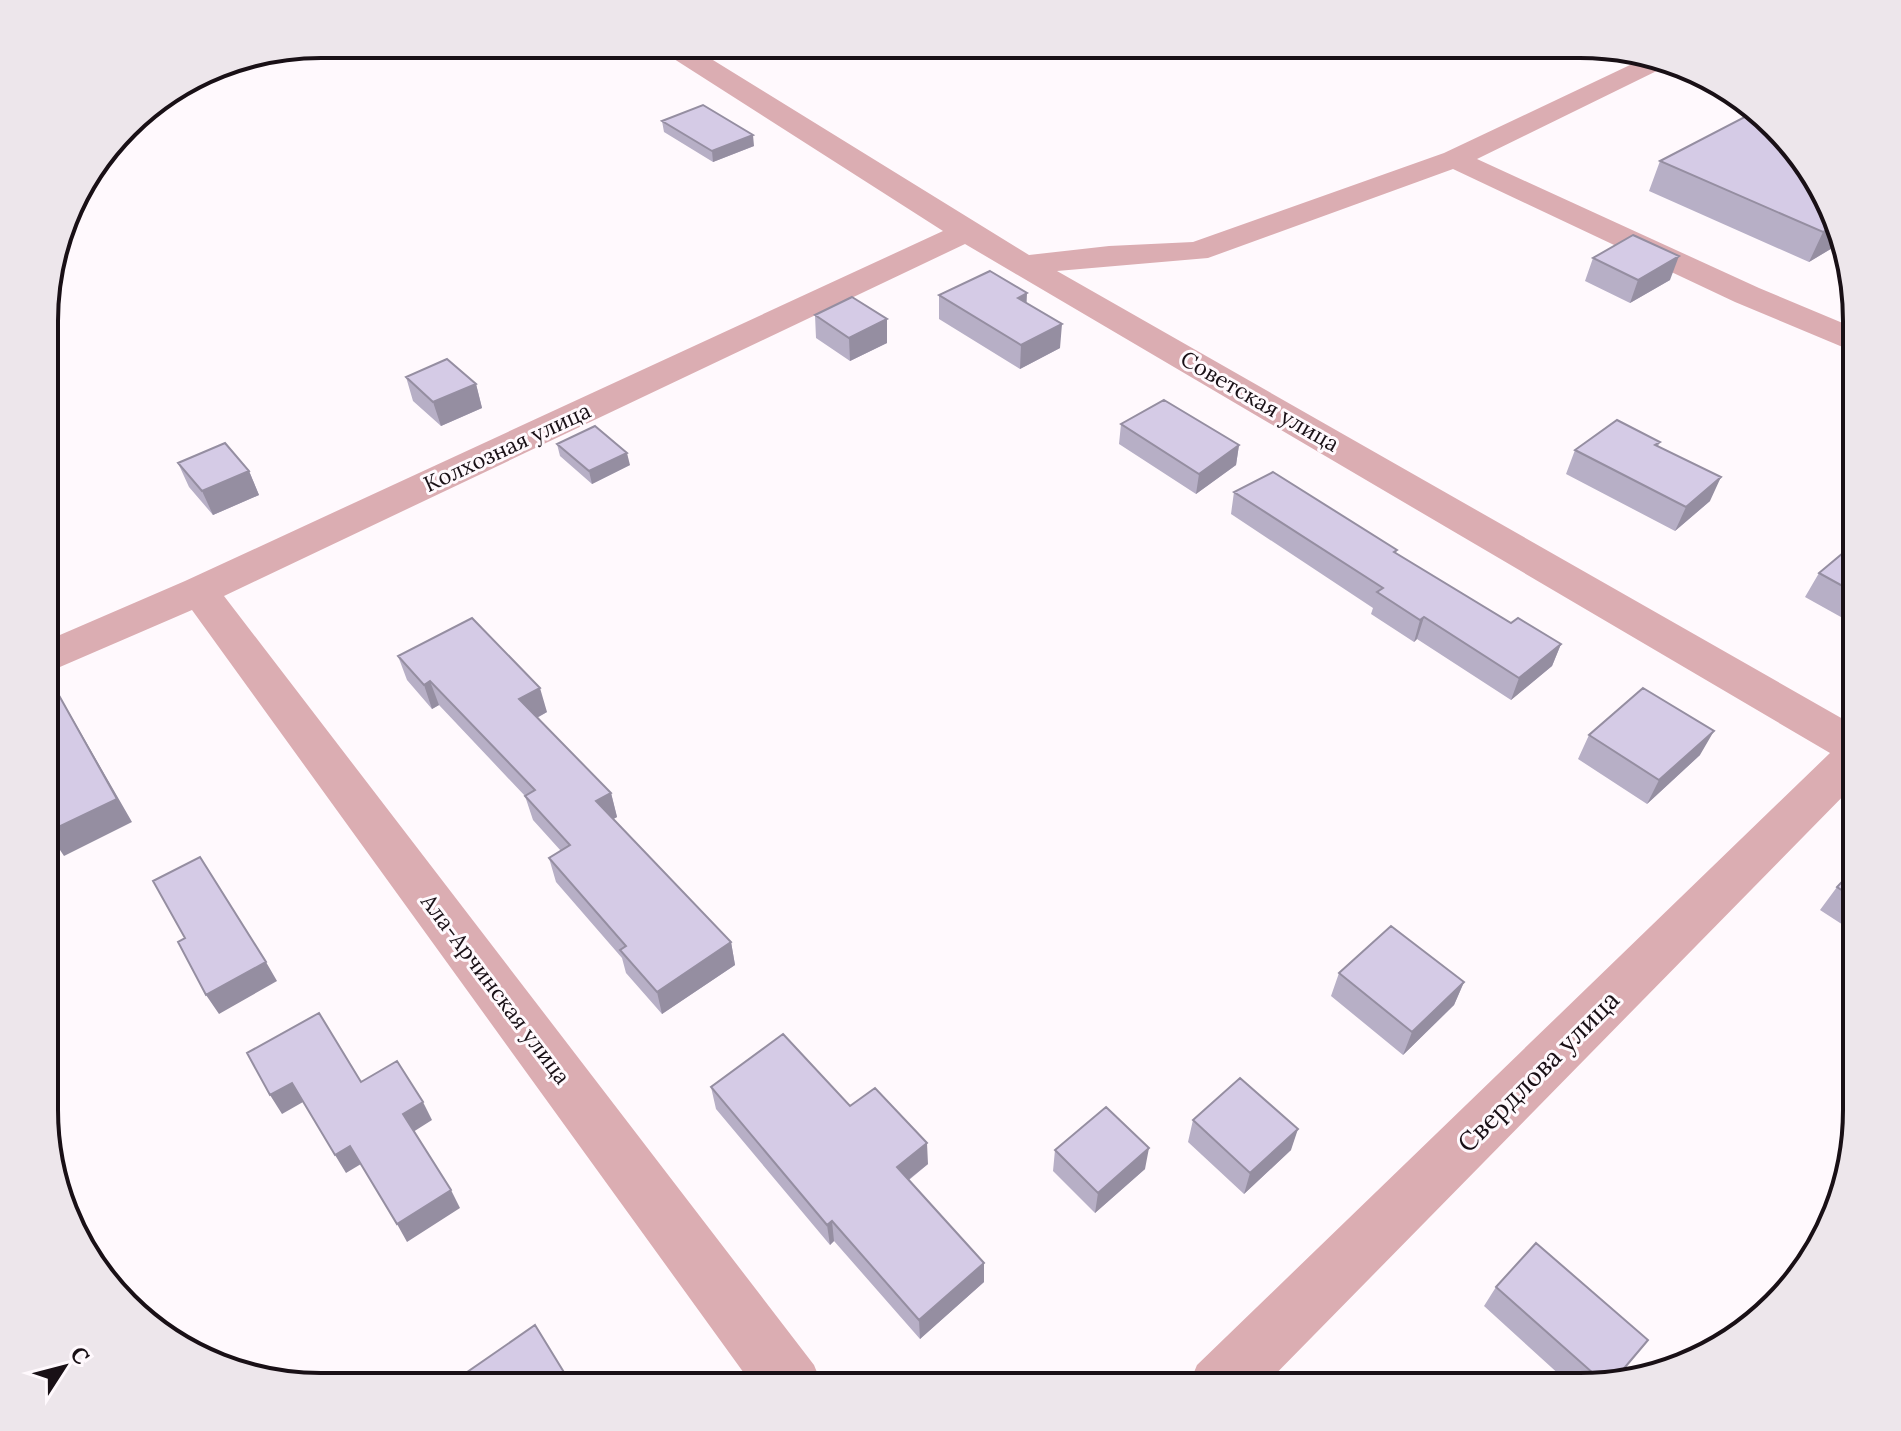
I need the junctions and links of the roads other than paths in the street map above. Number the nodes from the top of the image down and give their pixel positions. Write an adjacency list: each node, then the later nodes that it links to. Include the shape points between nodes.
1 (692, 58): 4 (street, Советская улица)
2 (1648, 67): 3 (street)
3 (1454, 159): 5 (street, via 1197,251); 6 (street)
4 (966, 232): 5 (street, Советская улица); 7 (street, Колхозная улица)
5 (1027, 265): 9 (street, Советская улица)
6 (1843, 335)
7 (199, 591): 8 (street, Колхозная улица); 11 (street, Ала-Арчинская улица)
8 (58, 653)
9 (1842, 740)
10 (1842, 768): 12 (street, Свердлова улица)
11 (781, 1372)
12 (1233, 1373)

